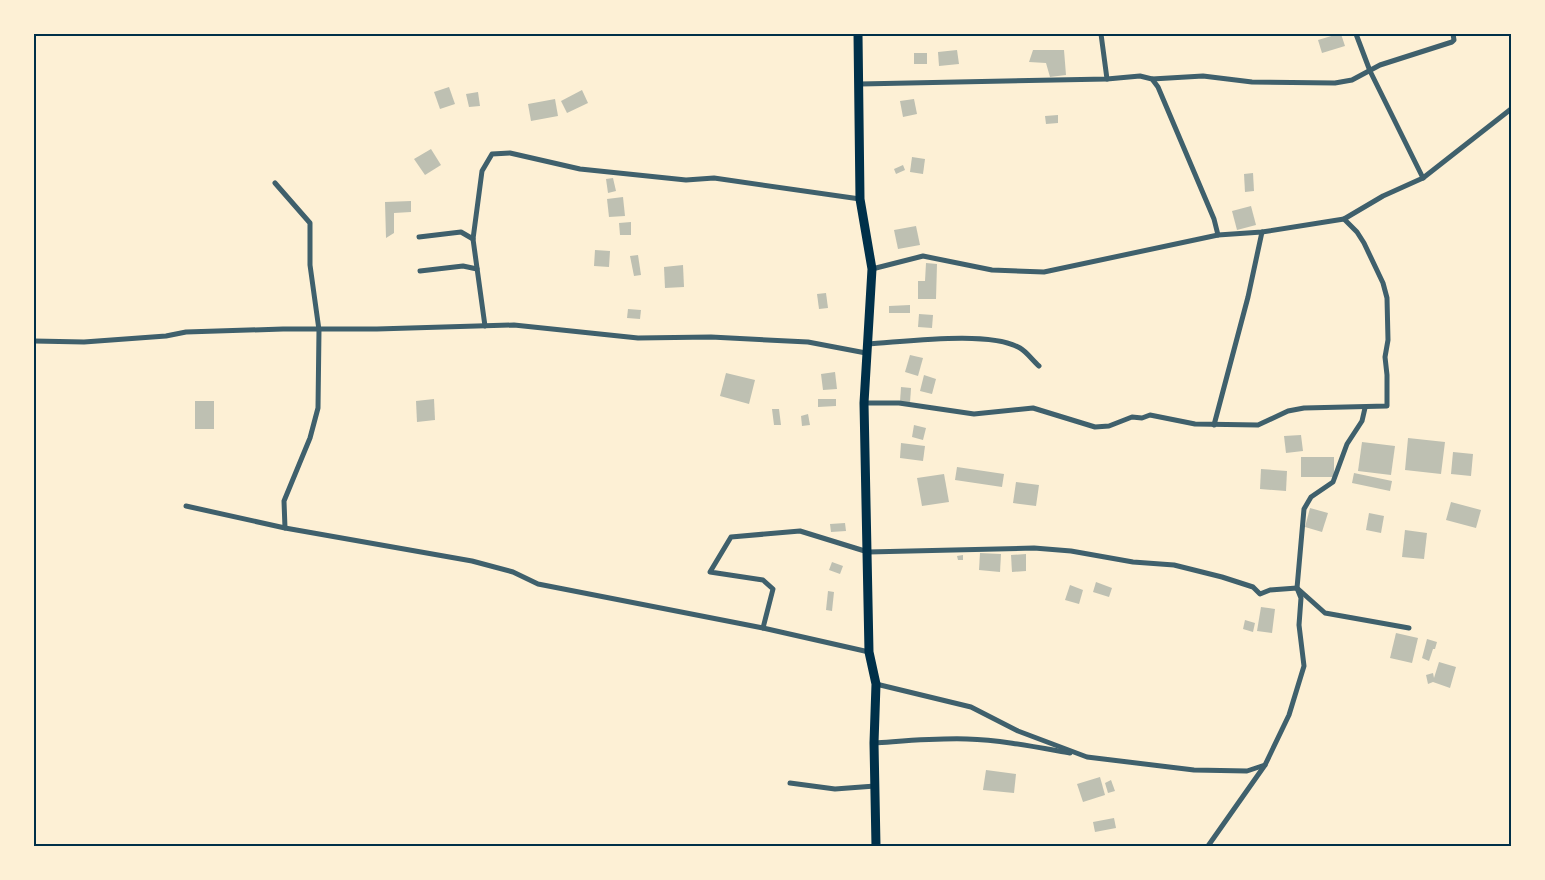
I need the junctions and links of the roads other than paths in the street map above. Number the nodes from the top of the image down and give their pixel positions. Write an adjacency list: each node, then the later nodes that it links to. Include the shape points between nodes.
1 (858, 34): 8 (main road)
2 (1101, 34): 6 (street)
3 (1356, 34): 5 (street)
4 (1453, 34): 5 (street, via 1452,42 1380,64)
5 (1370, 72): 7 (street, via 1335,83 1252,82 1203,76); 10 (street)
6 (1107, 79): 7 (street, via 1140,76); 8 (street)
7 (1152, 79): 15 (street, via 1214,219)
8 (860, 84): 12 (main road)
9 (1511, 109): 10 (street)
10 (1422, 178): 13 (street)
11 (275, 183): 22 (street, via 310,223 310,264)
12 (860, 199): 17 (street, via 714,178 686,180 580,169 510,153 492,154 482,171); 19 (main road)
13 (1344, 219): 14 (street); 27 (street, via 1364,243 1387,298 1387,406)
14 (1262, 232): 15 (street); 28 (street)
15 (1218, 235): 19 (street, via 1044,272 992,270 923,256)
16 (419, 236): 17 (street, via 461,232)
17 (474, 239): 18 (street)
18 (477, 269): 20 (street, via 463,266); 21 (street)
19 (872, 269): 24 (main road)
20 (420, 271)
21 (485, 326): 22 (street); 24 (street, via 526,325 638,338 711,337 808,342)
22 (319, 330): 23 (street, via 186,332 84,342); 30 (street, via 318,408 310,438 284,501)
23 (34, 342)
24 (866, 349): 25 (street, via 966,338 994,340 1020,348); 26 (main road)
25 (1039, 366)
26 (864, 402): 28 (street, via 899,403 974,414 1033,408 1095,427 1150,415); 31 (main road)
27 (1365, 408): 28 (street, via 1304,408 1288,411 1258,425); 32 (street, via 1333,482 1310,497 1304,509)
28 (1214, 425)
29 (186, 506): 30 (street)
30 (285, 528): 33 (street, via 472,561 513,572 538,584)
31 (868, 552): 32 (street, via 1034,548 1071,551 1133,562 1174,565 1252,587 1260,594); 33 (street, via 800,530 731,538 710,572 764,580 773,589); 35 (main road)
32 (1296, 588): 34 (street, via 1325,613); 39 (street, via 1301,598 1299,625 1304,666 1289,715)
33 (764, 628): 35 (street)
34 (1409, 628)
35 (869, 652): 36 (main road)
36 (876, 684): 37 (main road); 38 (street, via 971,707 1018,731)
37 (874, 743): 38 (street, via 969,739); 41 (main road)
38 (1087, 757): 39 (street, via 1194,770 1247,771)
39 (1265, 765): 43 (street)
40 (790, 783): 41 (street, via 835,789)
41 (876, 786): 42 (main road)
42 (876, 846)
43 (1208, 846)

